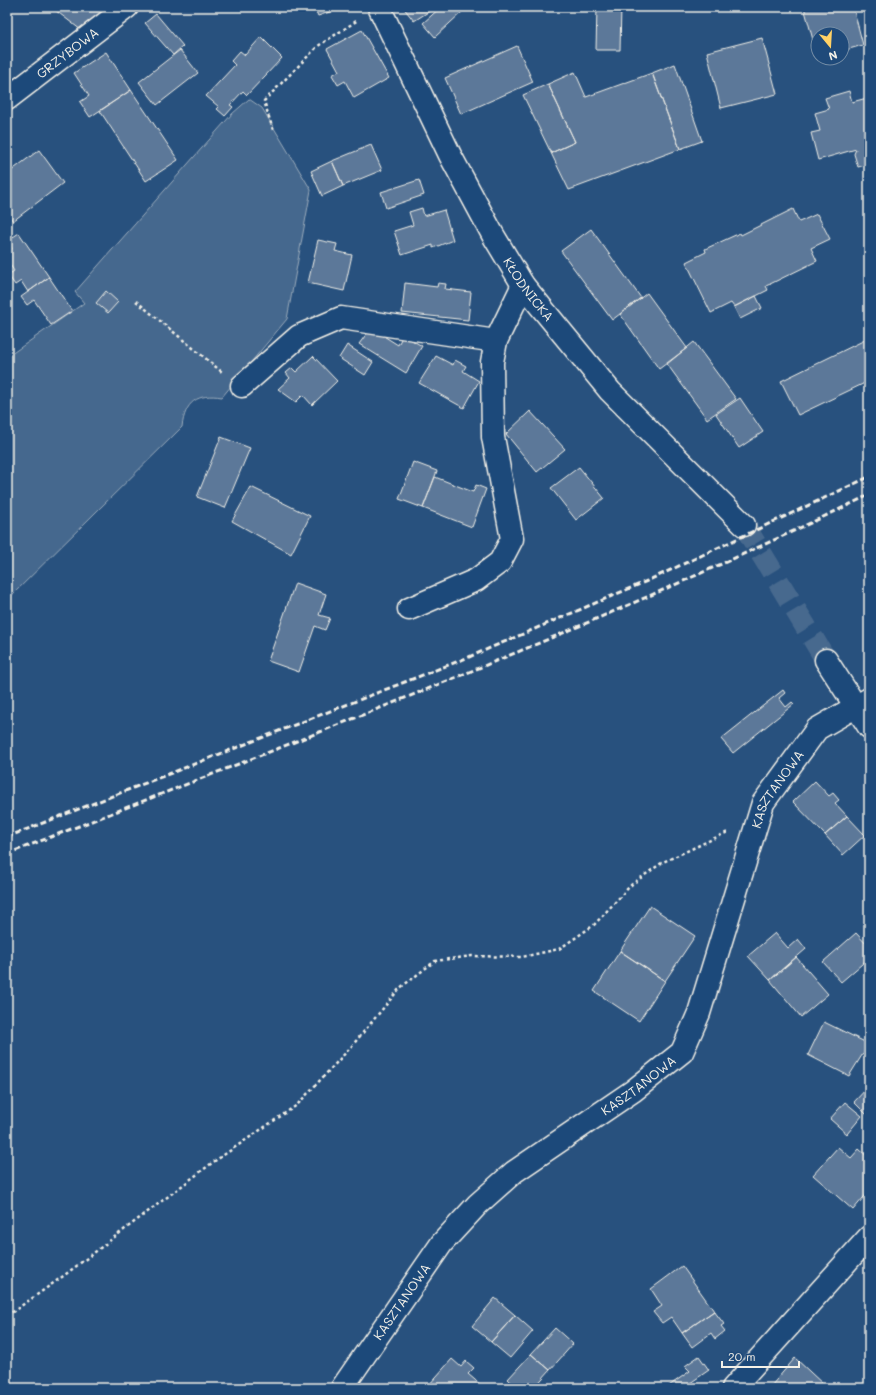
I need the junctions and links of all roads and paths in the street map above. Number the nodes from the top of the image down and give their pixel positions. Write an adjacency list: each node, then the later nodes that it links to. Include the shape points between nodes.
1 (127, 7): 3 (street, GRZYBOWA)
2 (379, 7): 4 (path, via 318,46 264,101); 5 (street, KŁODNICKA, via 450,155)
3 (7, 99)
4 (272, 130)
5 (523, 285): 7 (street); 9 (street, KŁODNICKA, via 610,391)
6 (136, 301): 8 (path)
7 (496, 341): 8 (street, via 342,318 299,336); 10 (street, via 492,362 493,437 512,539 500,562 476,580)
8 (242, 386)
9 (744, 525)
10 (410, 610)
11 (826, 660): 12 (street)
12 (862, 703): 13 (street); 14 (street, KASZTANOWA, via 817,729 763,803)
13 (869, 727)
14 (758, 820): 16 (path, via 663,862 630,886 594,925 560,949 522,957 472,956 435,961 400,988 351,1047 297,1104 212,1163); 17 (street, KASZTANOWA, via 699,1013 682,1052 633,1091 514,1172 478,1204 442,1243)
15 (869, 1237): 18 (street)
16 (7, 1316)
17 (342, 1388)
18 (733, 1388)

